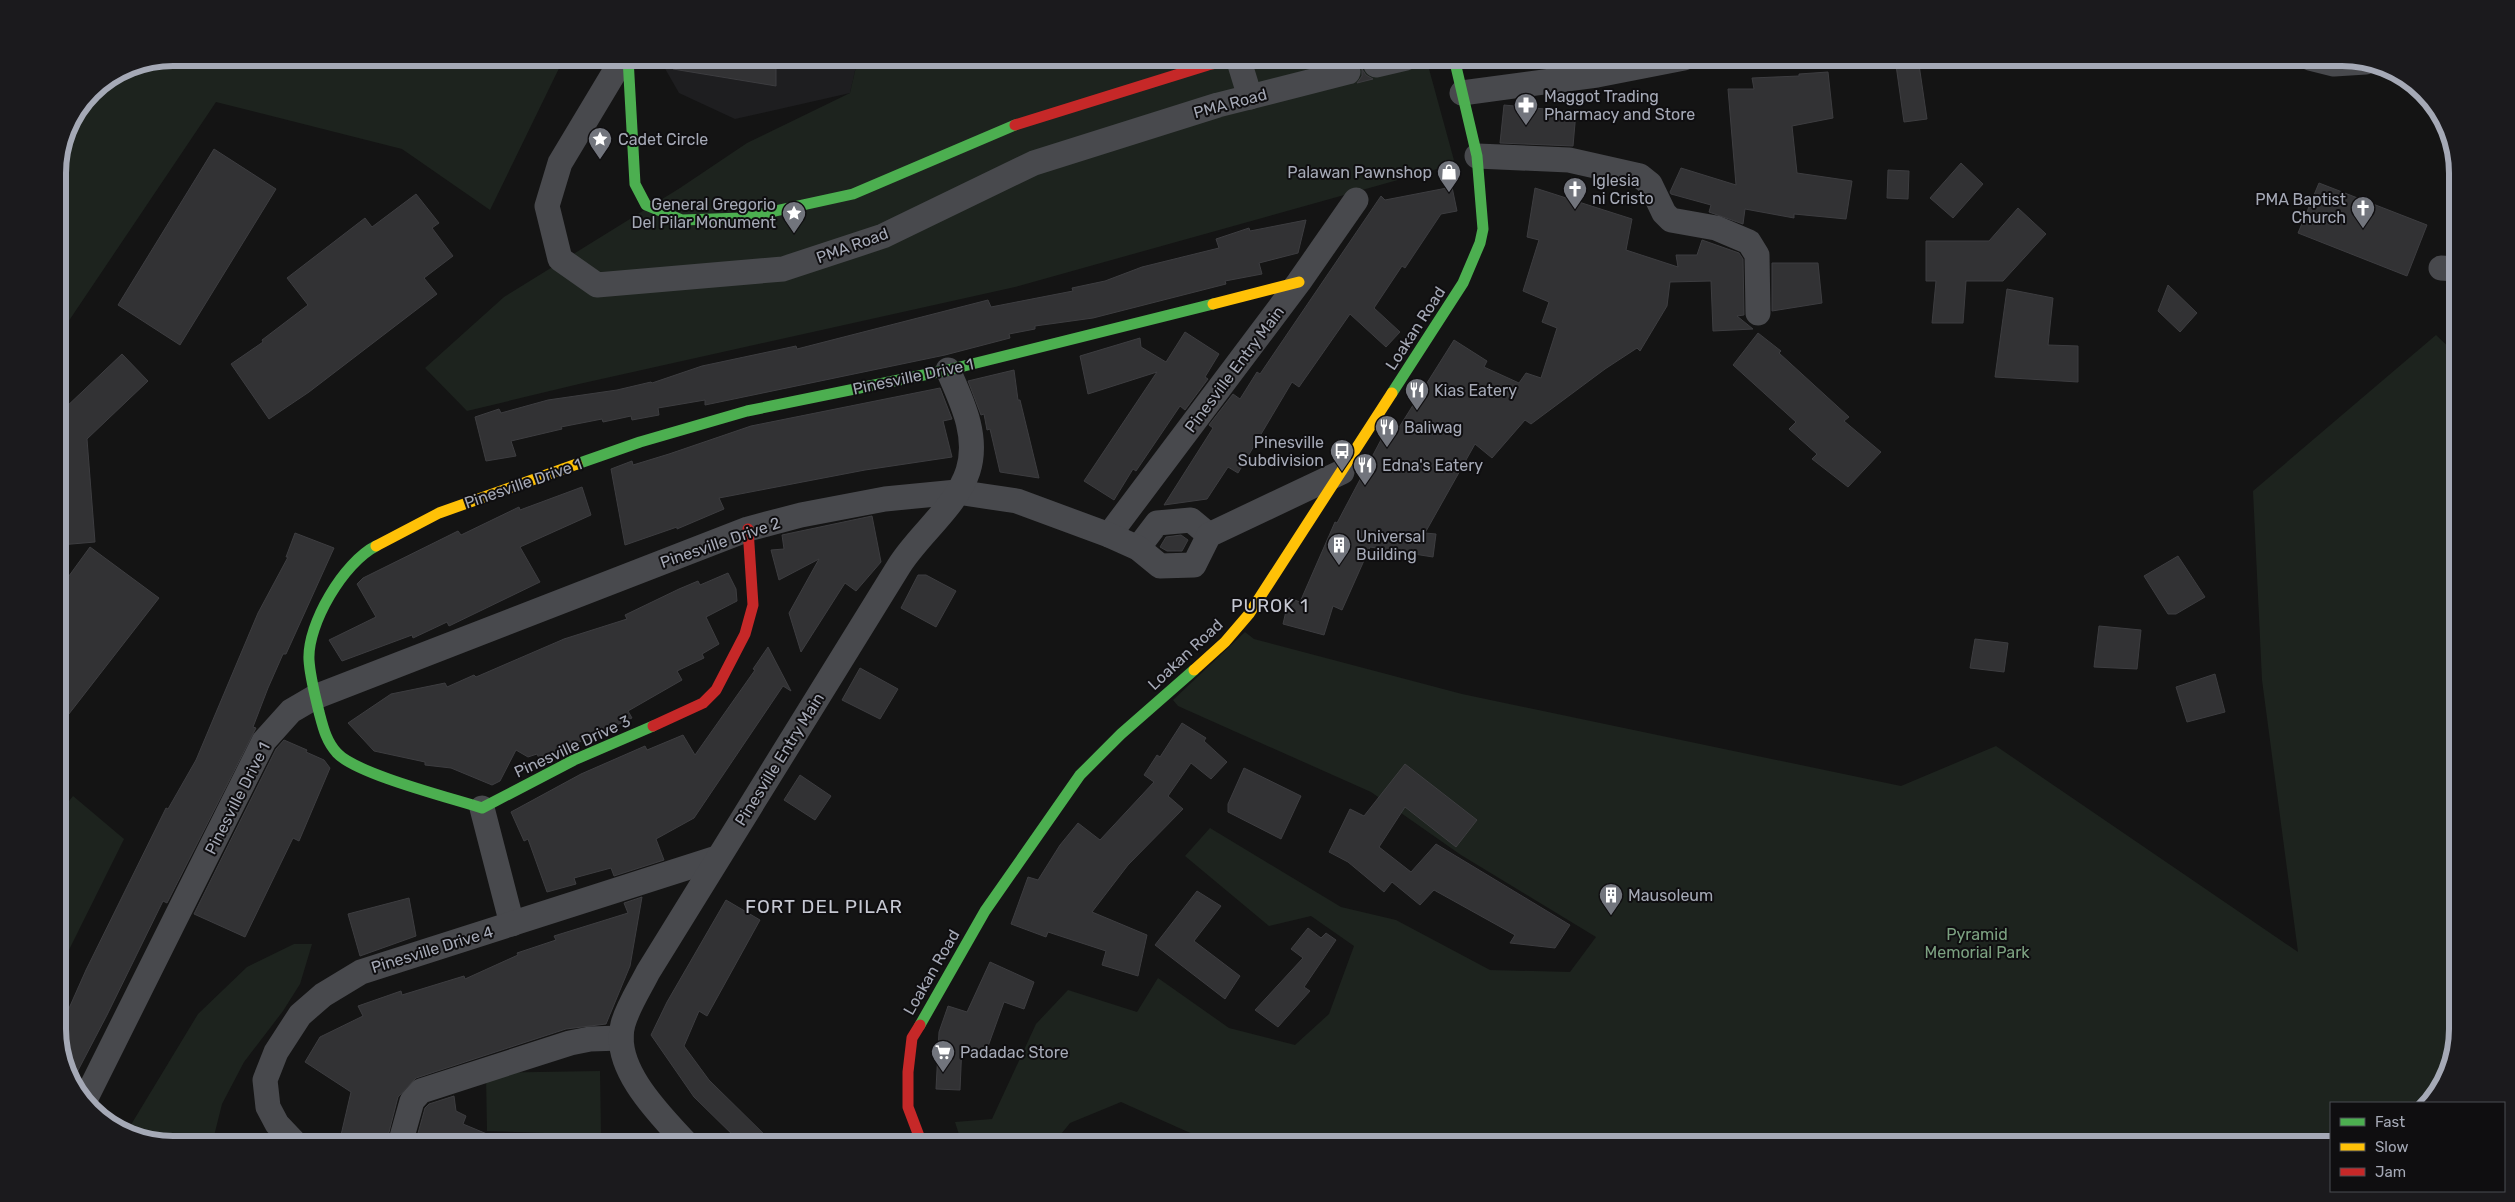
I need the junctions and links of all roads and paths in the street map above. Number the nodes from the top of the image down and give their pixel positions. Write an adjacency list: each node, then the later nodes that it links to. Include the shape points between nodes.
1 (618, 66): 9 (street, PMA Road, via 560,163 548,206 560,259 597,285 783,269 883,236 1034,162)
2 (628, 66): 3 (street, via 635,184 646,206 682,220 742,218 854,194 1023,122)
3 (1205, 66)
4 (1241, 66): 9 (street)
5 (1456, 66): 8 (street, Loakan Road)
6 (1643, 66): 8 (street)
7 (1348, 72): 9 (street, PMA Road)
8 (1462, 93): 10 (street, Loakan Road)
9 (1250, 97)
10 (1477, 156): 13 (street, via 1569,160 1640,176 1650,184 1664,213 1671,220 1716,228 1748,242 1757,255); 15 (street, Loakan Road, via 1483,229 1463,283)
11 (1356, 200): 12 (street, Pinesville Entry Main)
12 (1300, 282): 14 (street, Pinesville Drive 1); 18 (street, Pinesville Entry Main)
13 (1758, 313)
14 (948, 370): 16 (street, Pinesville Entry Main, via 967,414 972,442 968,471); 21 (street, Pinesville Drive 1, via 748,411 640,442 439,513 368,550 337,582 318,618 309,658)
15 (1342, 472): 19 (street); 30 (street, Loakan Road, via 1249,614 1225,642 1121,734 1080,775 985,911 912,1038 908,1107)
16 (957, 492): 17 (street, Pinesville Drive 2, via 885,499); 18 (street, Pinesville Drive 2, via 1017,501); 23 (street, Pinesville Entry Main, via 901,562)
17 (748, 529): 21 (street, Pinesville Drive 2); 22 (street, Pinesville Drive 3, via 753,605 746,634 716,690 703,703 574,760)
18 (1109, 535): 20 (street, Pinesville Drive 2)
19 (1209, 536): 20 (street, via 1191,520 1157,522); 20 (street, via 1194,566 1160,566)
20 (1138, 548)
21 (315, 697): 22 (street, via 325,735 338,754 365,770); 26 (street, Pinesville Drive 1, via 291,711 264,741)
22 (482, 808): 24 (street)
23 (717, 858): 24 (street, Pinesville Drive 4); 25 (street, Pinesville Entry Main, via 648,972 624,1023)
24 (512, 924): 27 (street, Pinesville Drive 4, via 361,972 323,995 300,1015 276,1052 265,1080 268,1107)
25 (621, 1038): 28 (street, via 570,1043 421,1091 412,1101); 29 (street, Pinesville Entry Main, via 623,1058 655,1109)
26 (88, 1093)
27 (288, 1136)
28 (402, 1136)
29 (680, 1136)
30 (919, 1136)

